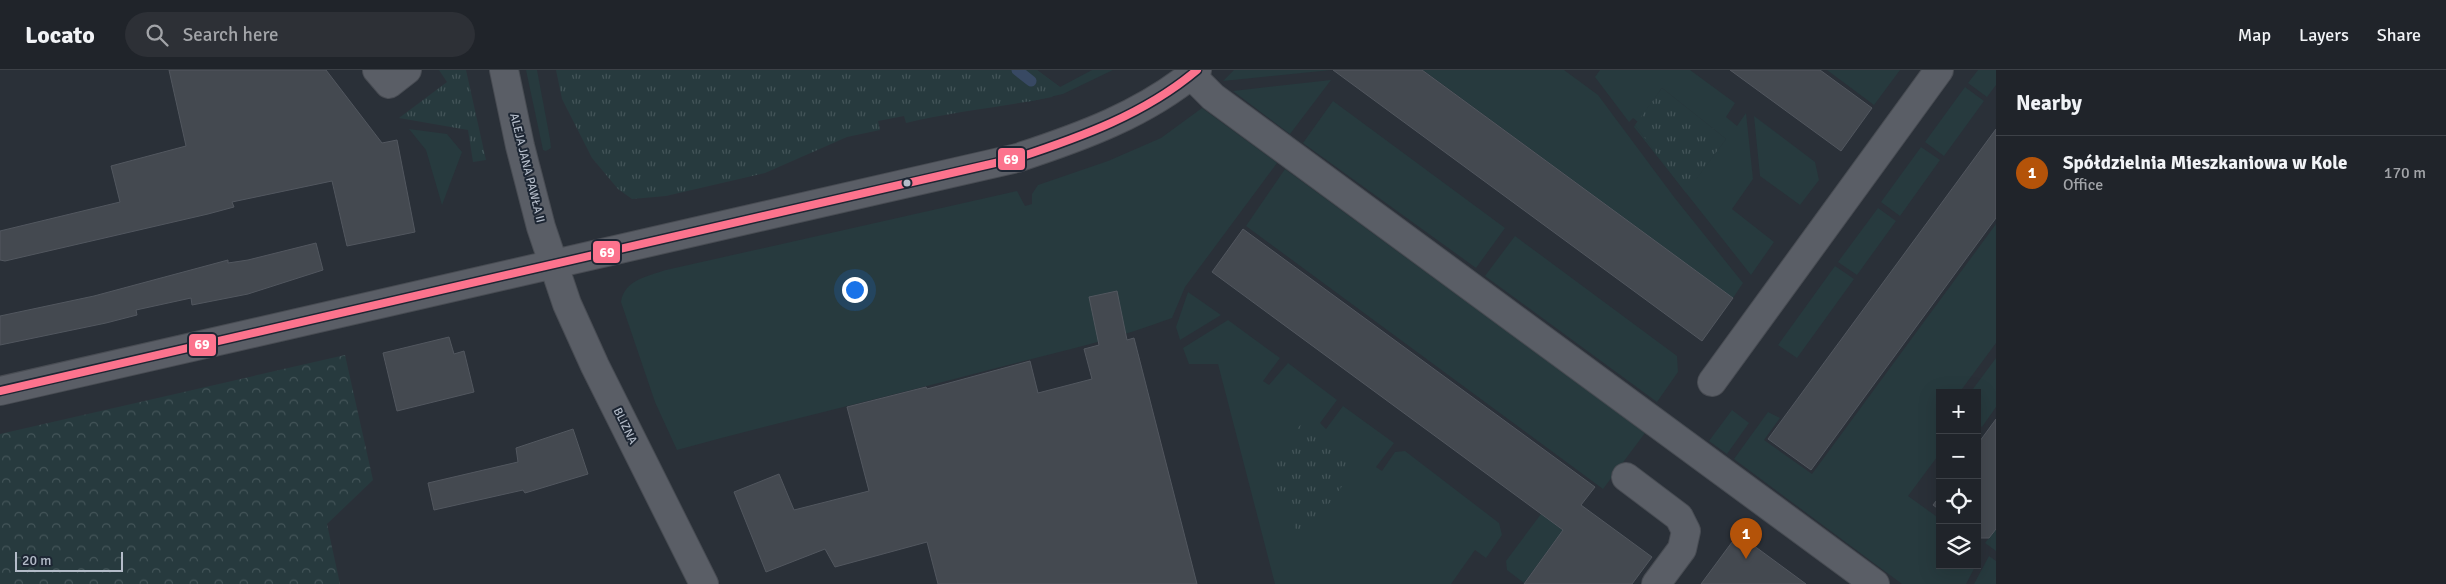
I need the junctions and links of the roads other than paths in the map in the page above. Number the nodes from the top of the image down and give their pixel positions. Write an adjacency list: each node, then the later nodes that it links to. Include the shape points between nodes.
1 (378, 70): 2 (street, via 389,84)
2 (407, 70)
3 (504, 70): 6 (street, ALEJA JANA PAWŁA II, via 520,146)
4 (1939, 70): 7 (street)
5 (1194, 73): 6 (street, via 1114,122 1084,136 1017,158); 12 (street, via 1213,97)
6 (553, 264): 8 (street); 10 (street, BLIZNA, via 584,342)
7 (1712, 382)
8 (0, 391)
9 (1626, 477): 11 (street, via 1679,517 1686,531 1682,549)
10 (704, 584)
11 (1656, 584)
12 (1875, 584)

